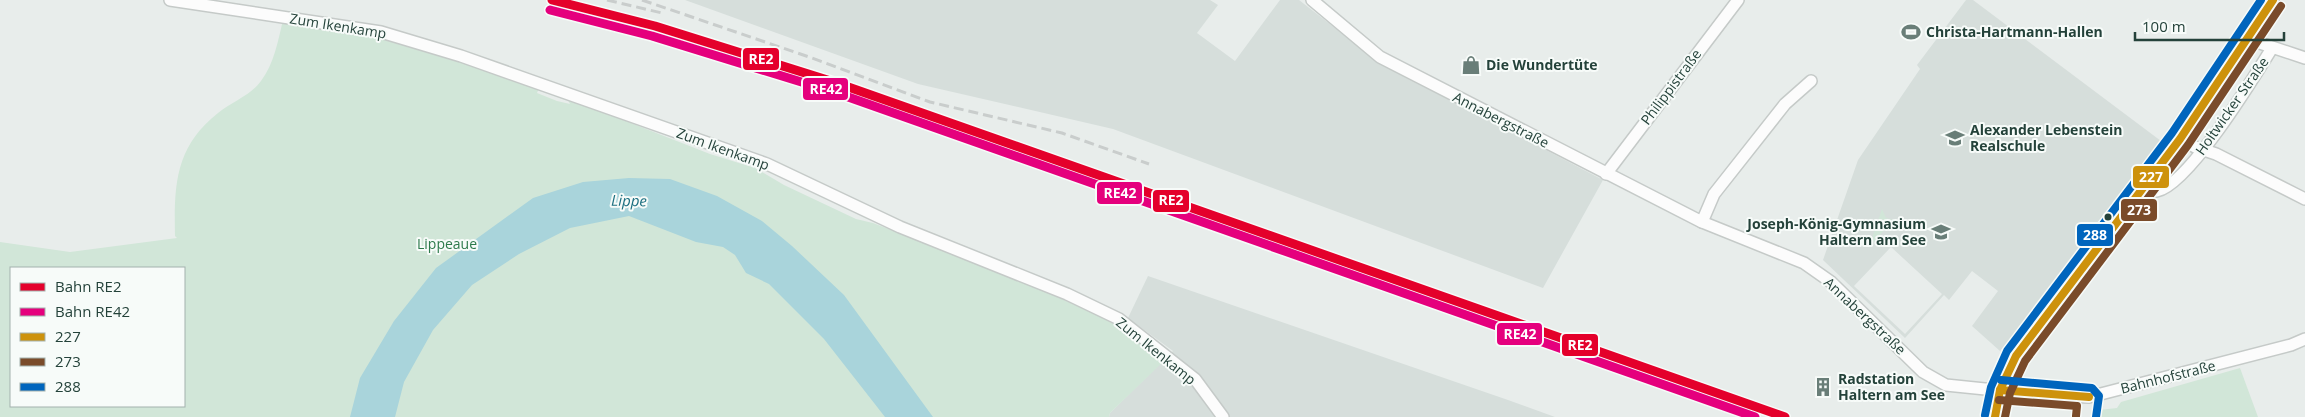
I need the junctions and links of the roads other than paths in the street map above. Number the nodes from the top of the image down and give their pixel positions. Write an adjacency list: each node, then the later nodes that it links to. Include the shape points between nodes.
1 (170, 0): 17 (street, Zum Ikenkamp, via 381,32 461,56 767,164 900,227 1119,318 1195,380)
2 (1312, 0): 11 (street, Annabergstraße, via 1380,58)
3 (1738, 0): 11 (street, Philippistraße)
4 (2273, 0): 5 (street, Holtwicker Straße)
5 (2248, 39): 6 (street); 9 (street, Holtwicker Straße)
6 (2272, 48): 7 (street); 10 (street, Holtwicker Straße)
7 (2305, 58)
8 (1811, 81): 14 (street, via 1785,104 1720,187)
9 (2180, 139): 10 (street); 12 (street, Holtwicker Straße)
10 (2204, 150): 12 (street, Holtwicker Straße, via 2169,185 2157,191); 13 (street)
11 (1606, 174): 14 (street, Annabergstraße)
12 (2142, 190): 16 (street, Holtwicker Straße, via 2016,356)
13 (2305, 200)
14 (1702, 222): 16 (street, Annabergstraße, via 1804,263 1831,282 1934,380 1946,385)
15 (2305, 339): 16 (street, Bahnhofstraße, via 2089,397)
16 (2000, 390)
17 (1223, 417)

